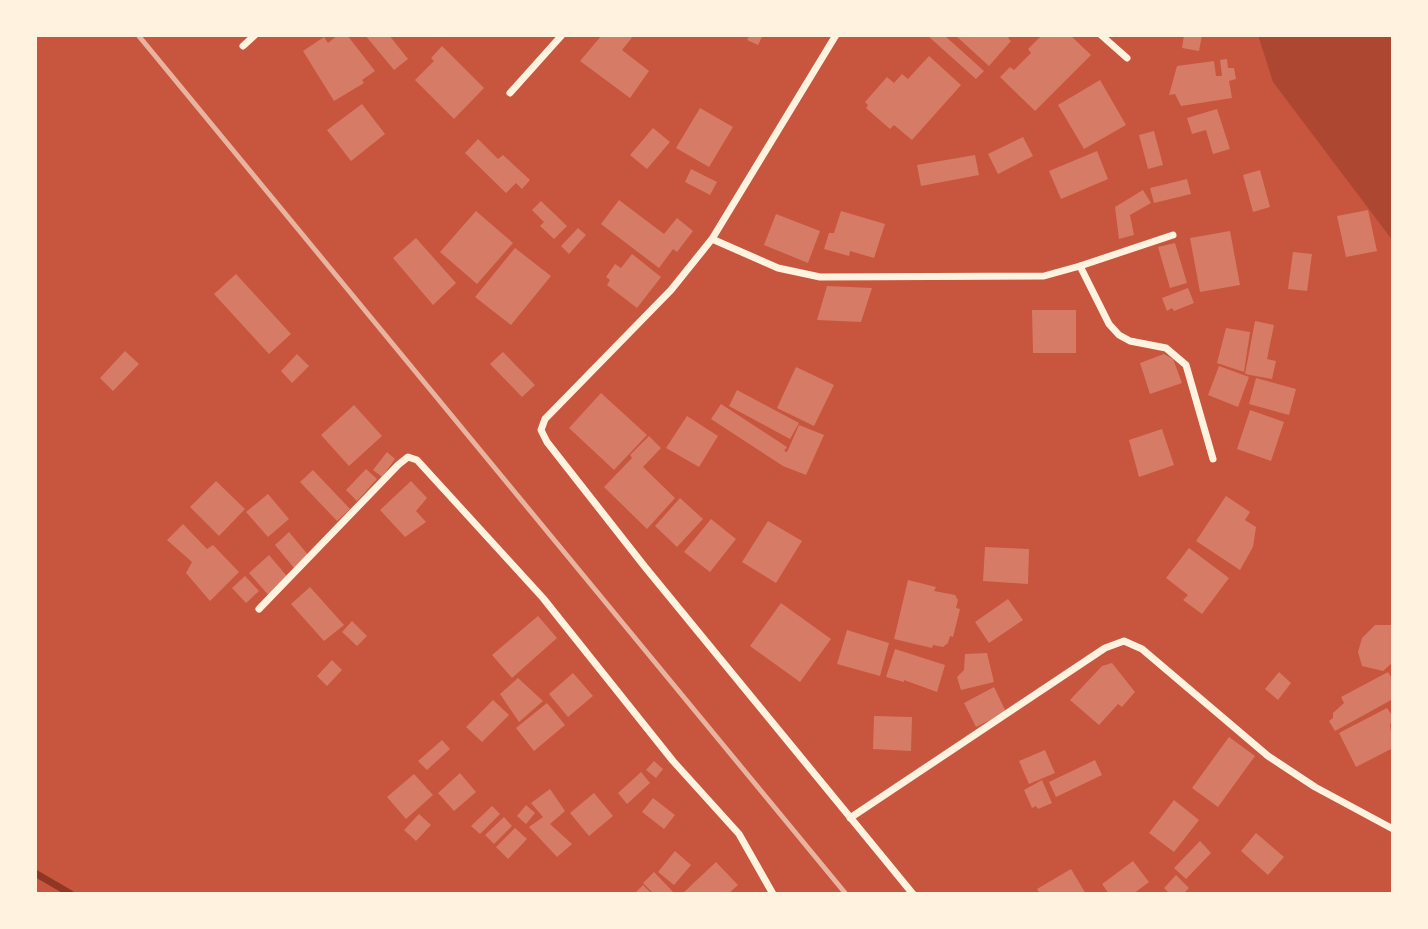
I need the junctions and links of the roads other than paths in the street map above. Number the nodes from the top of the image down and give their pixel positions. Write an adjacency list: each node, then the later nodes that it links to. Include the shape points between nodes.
1 (255, 35): 5 (street)
2 (562, 35): 7 (street)
3 (836, 35): 9 (street)
4 (1101, 35): 6 (street)
5 (243, 46)
6 (1127, 58)
7 (510, 93)
8 (1173, 235): 10 (street)
9 (712, 239): 10 (street, via 778,268 820,277 1044,276); 13 (street, via 661,300 545,419 541,430 637,557)
10 (1080, 266): 11 (street, via 1119,335 1166,348 1186,365)
11 (1213, 459)
12 (259, 609): 15 (street, via 398,465 408,457 417,460 542,598 738,834)
13 (850, 818): 14 (street, via 1105,648 1124,641 1142,649 1268,756); 16 (street)
14 (1393, 829)
15 (773, 894)
16 (913, 894)

